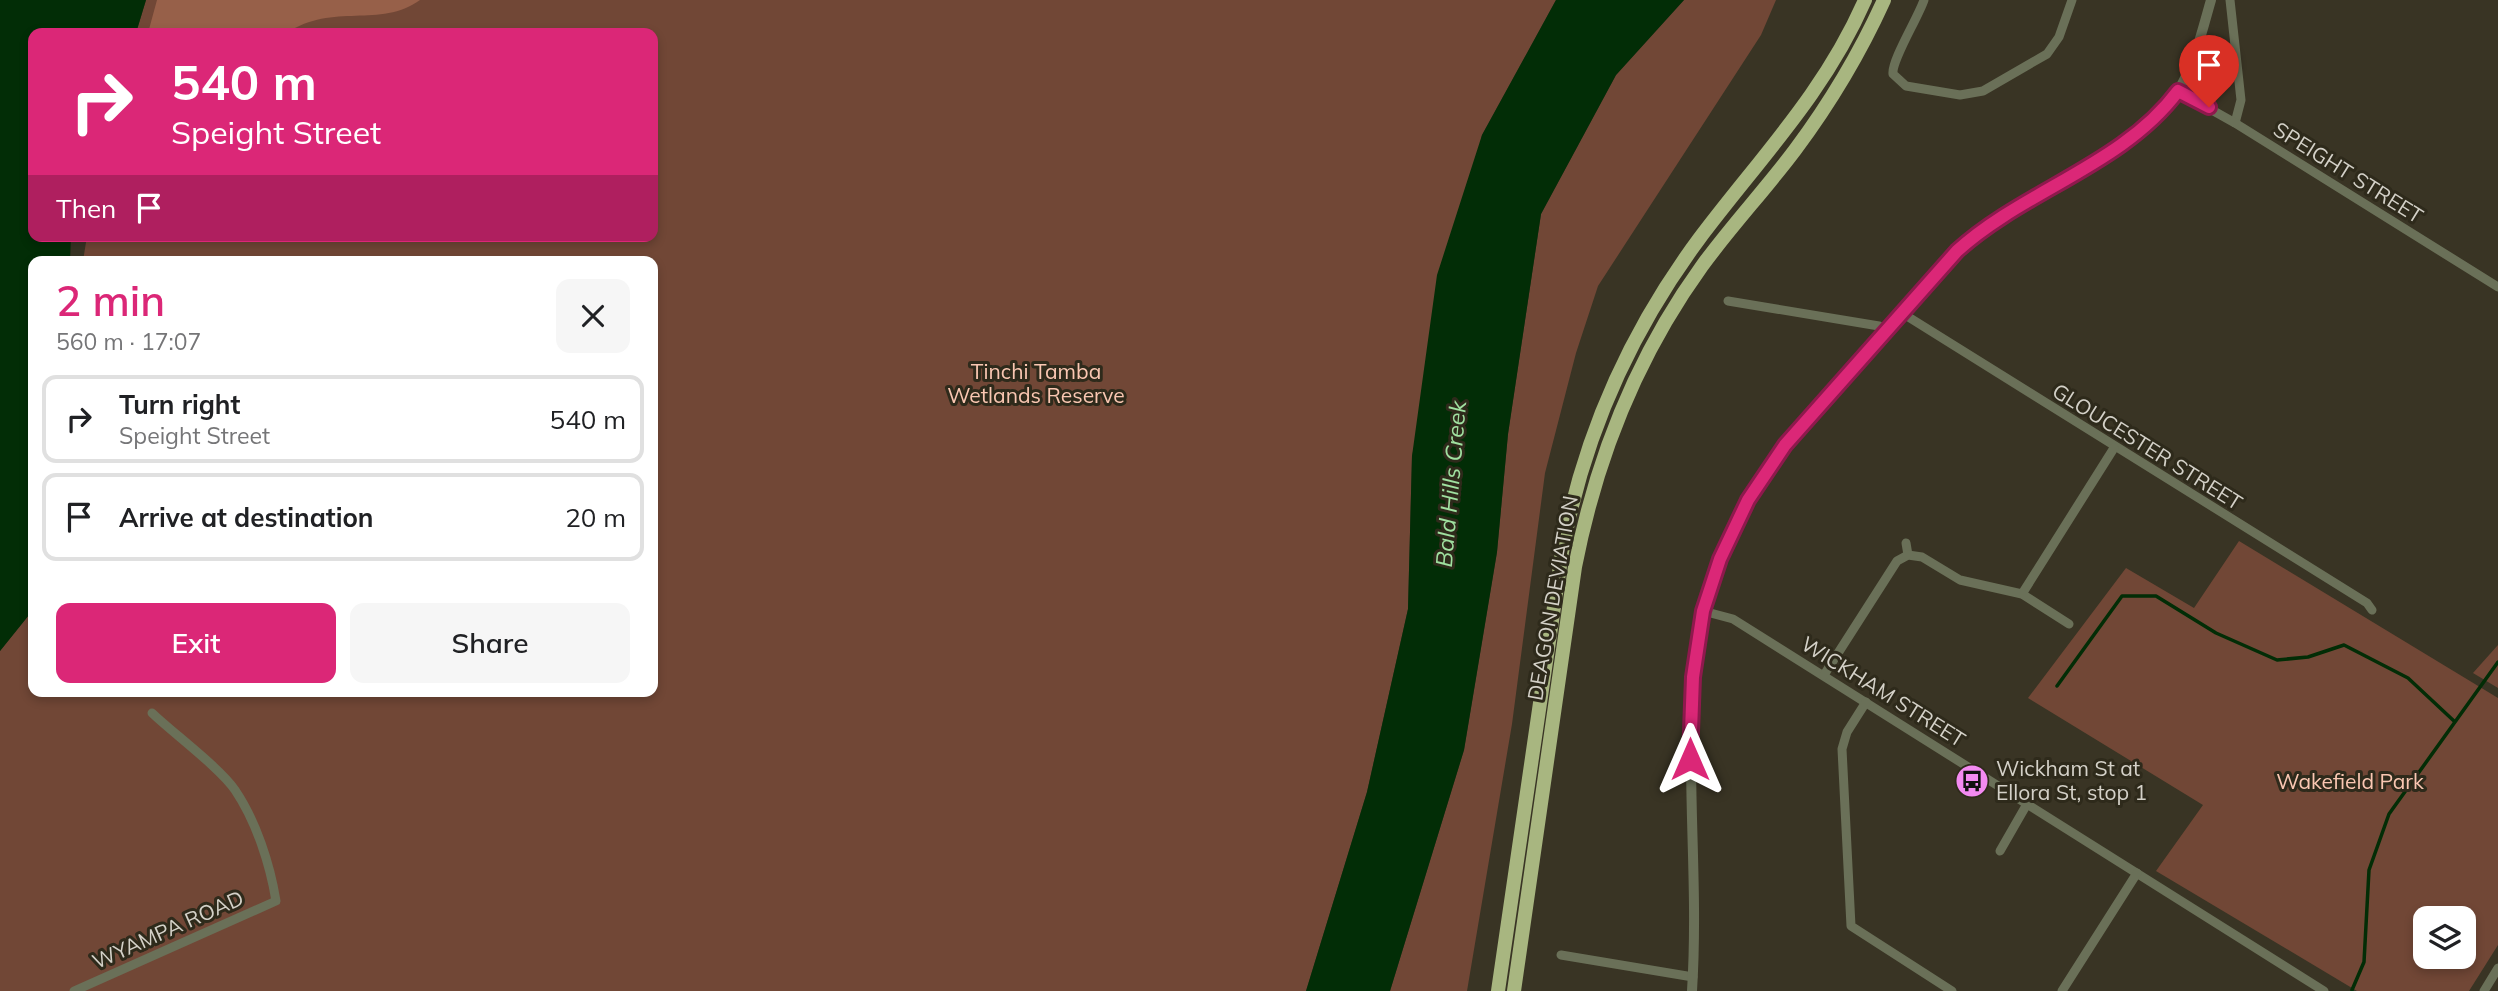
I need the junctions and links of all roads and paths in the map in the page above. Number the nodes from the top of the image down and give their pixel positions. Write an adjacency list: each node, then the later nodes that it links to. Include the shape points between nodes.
1 (1865, 0): 30 (highway, DEAGON DEVIATION, via 1796,119 1702,236 1654,307 1600,418 1576,489 1562,552)
2 (1884, 0): 31 (highway, DEAGON DEVIATION, via 1848,71 1808,131 1717,246 1666,322 1639,371 1605,452 1576,567)
3 (1924, 0): 4 (street, via 1893,63 1893,74 1906,86 1960,95 1983,91 2048,54)
4 (2072, 0)
5 (2211, 0): 7 (street)
6 (2230, 0): 8 (street, via 2241,100)
7 (2178, 91): 8 (street, SPEIGHT STREET); 11 (street, via 2145,127 1982,230)
8 (2235, 122): 9 (street, SPEIGHT STREET)
9 (2498, 287)
10 (1728, 301): 12 (street, via 1879,326)
11 (1902, 313): 12 (street); 13 (street, GLOUCESTER STREET)
12 (1885, 331): 18 (street, via 1764,472 1733,530)
13 (2114, 448): 16 (street); 17 (street, GLOUCESTER STREET)
14 (1906, 543): 15 (street)
15 (1908, 555): 16 (street, via 1922,557 1960,580); 20 (street, via 1897,561)
16 (2022, 594): 19 (street)
17 (2372, 610)
18 (1703, 611): 20 (street, WICKHAM STREET, via 1733,619); 28 (street, via 1689,732)
19 (2069, 624)
20 (1824, 675): 21 (street, WICKHAM STREET)
21 (1866, 702): 23 (street, WICKHAM STREET); 33 (street, via 1842,749 1852,926)
22 (152, 713): 29 (street, WYAMPA ROAD, via 234,789 251,822 276,901)
23 (2027, 804): 24 (street); 25 (street, WICKHAM STREET)
24 (2000, 851)
25 (2137, 873): 34 (street); 35 (street, WICKHAM STREET)
26 (1561, 955): 28 (street)
27 (2498, 968): 36 (street)
28 (1693, 977): 32 (street)
29 (74, 991)
30 (1498, 991)
31 (1514, 991)
32 (1692, 991)
33 (1952, 991)
34 (2062, 991)
35 (2324, 991)
36 (2484, 991)

